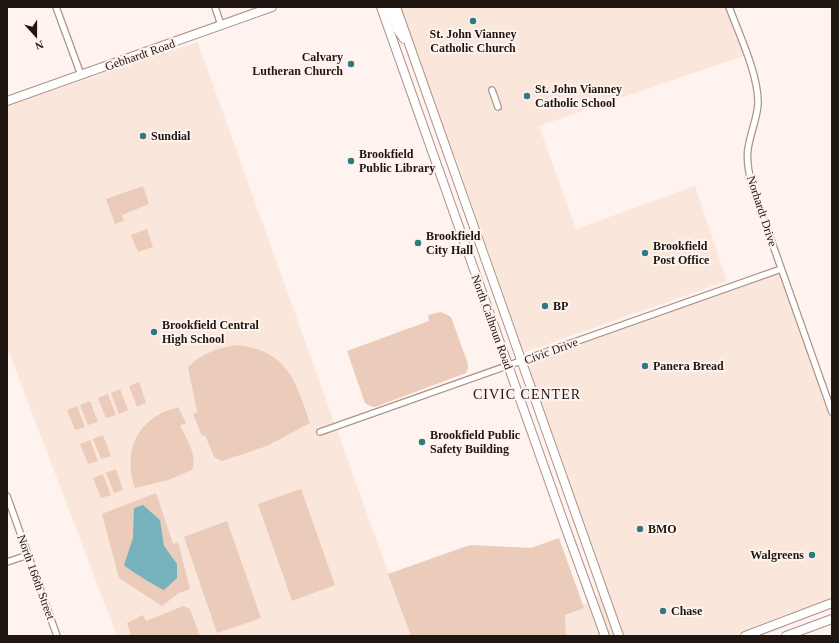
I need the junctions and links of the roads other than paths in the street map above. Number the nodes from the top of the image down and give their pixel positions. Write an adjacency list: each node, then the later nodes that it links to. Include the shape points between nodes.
1 (56, 7): 10 (street)
2 (215, 7): 8 (street)
3 (272, 7): 8 (main road, Gebhardt Road)
4 (381, 7): 16 (main road, North Calhoun Road)
5 (389, 7): 9 (main road, via 397,29)
6 (396, 7): 9 (main road, North Calhoun Road)
7 (729, 7): 14 (street, Norhardt Drive, via 758,96 747,151 748,166 752,186)
8 (221, 26): 10 (main road, Gebhardt Road)
9 (411, 47): 15 (main road, North Calhoun Road)
10 (81, 75): 12 (main road, Gebhardt Road)
11 (492, 90): 13 (street)
12 (7, 100)
13 (498, 107)
14 (781, 269): 15 (street, Civic Drive); 17 (street, Norhardt Drive)
15 (522, 362): 16 (street, Civic Drive); 27 (main road, North Calhoun Road)
16 (508, 367): 18 (street, Civic Drive); 26 (main road, North Calhoun Road)
17 (832, 412)
18 (320, 432)
19 (7, 496): 20 (street, North 166th Street)
20 (28, 555): 21 (street); 25 (street, North 166th Street)
21 (7, 562)
22 (832, 603): 24 (main road)
23 (832, 619): 29 (main road)
24 (762, 633): 28 (main road)
25 (57, 636)
26 (605, 636)
27 (619, 636)
28 (745, 636)
29 (786, 636)

